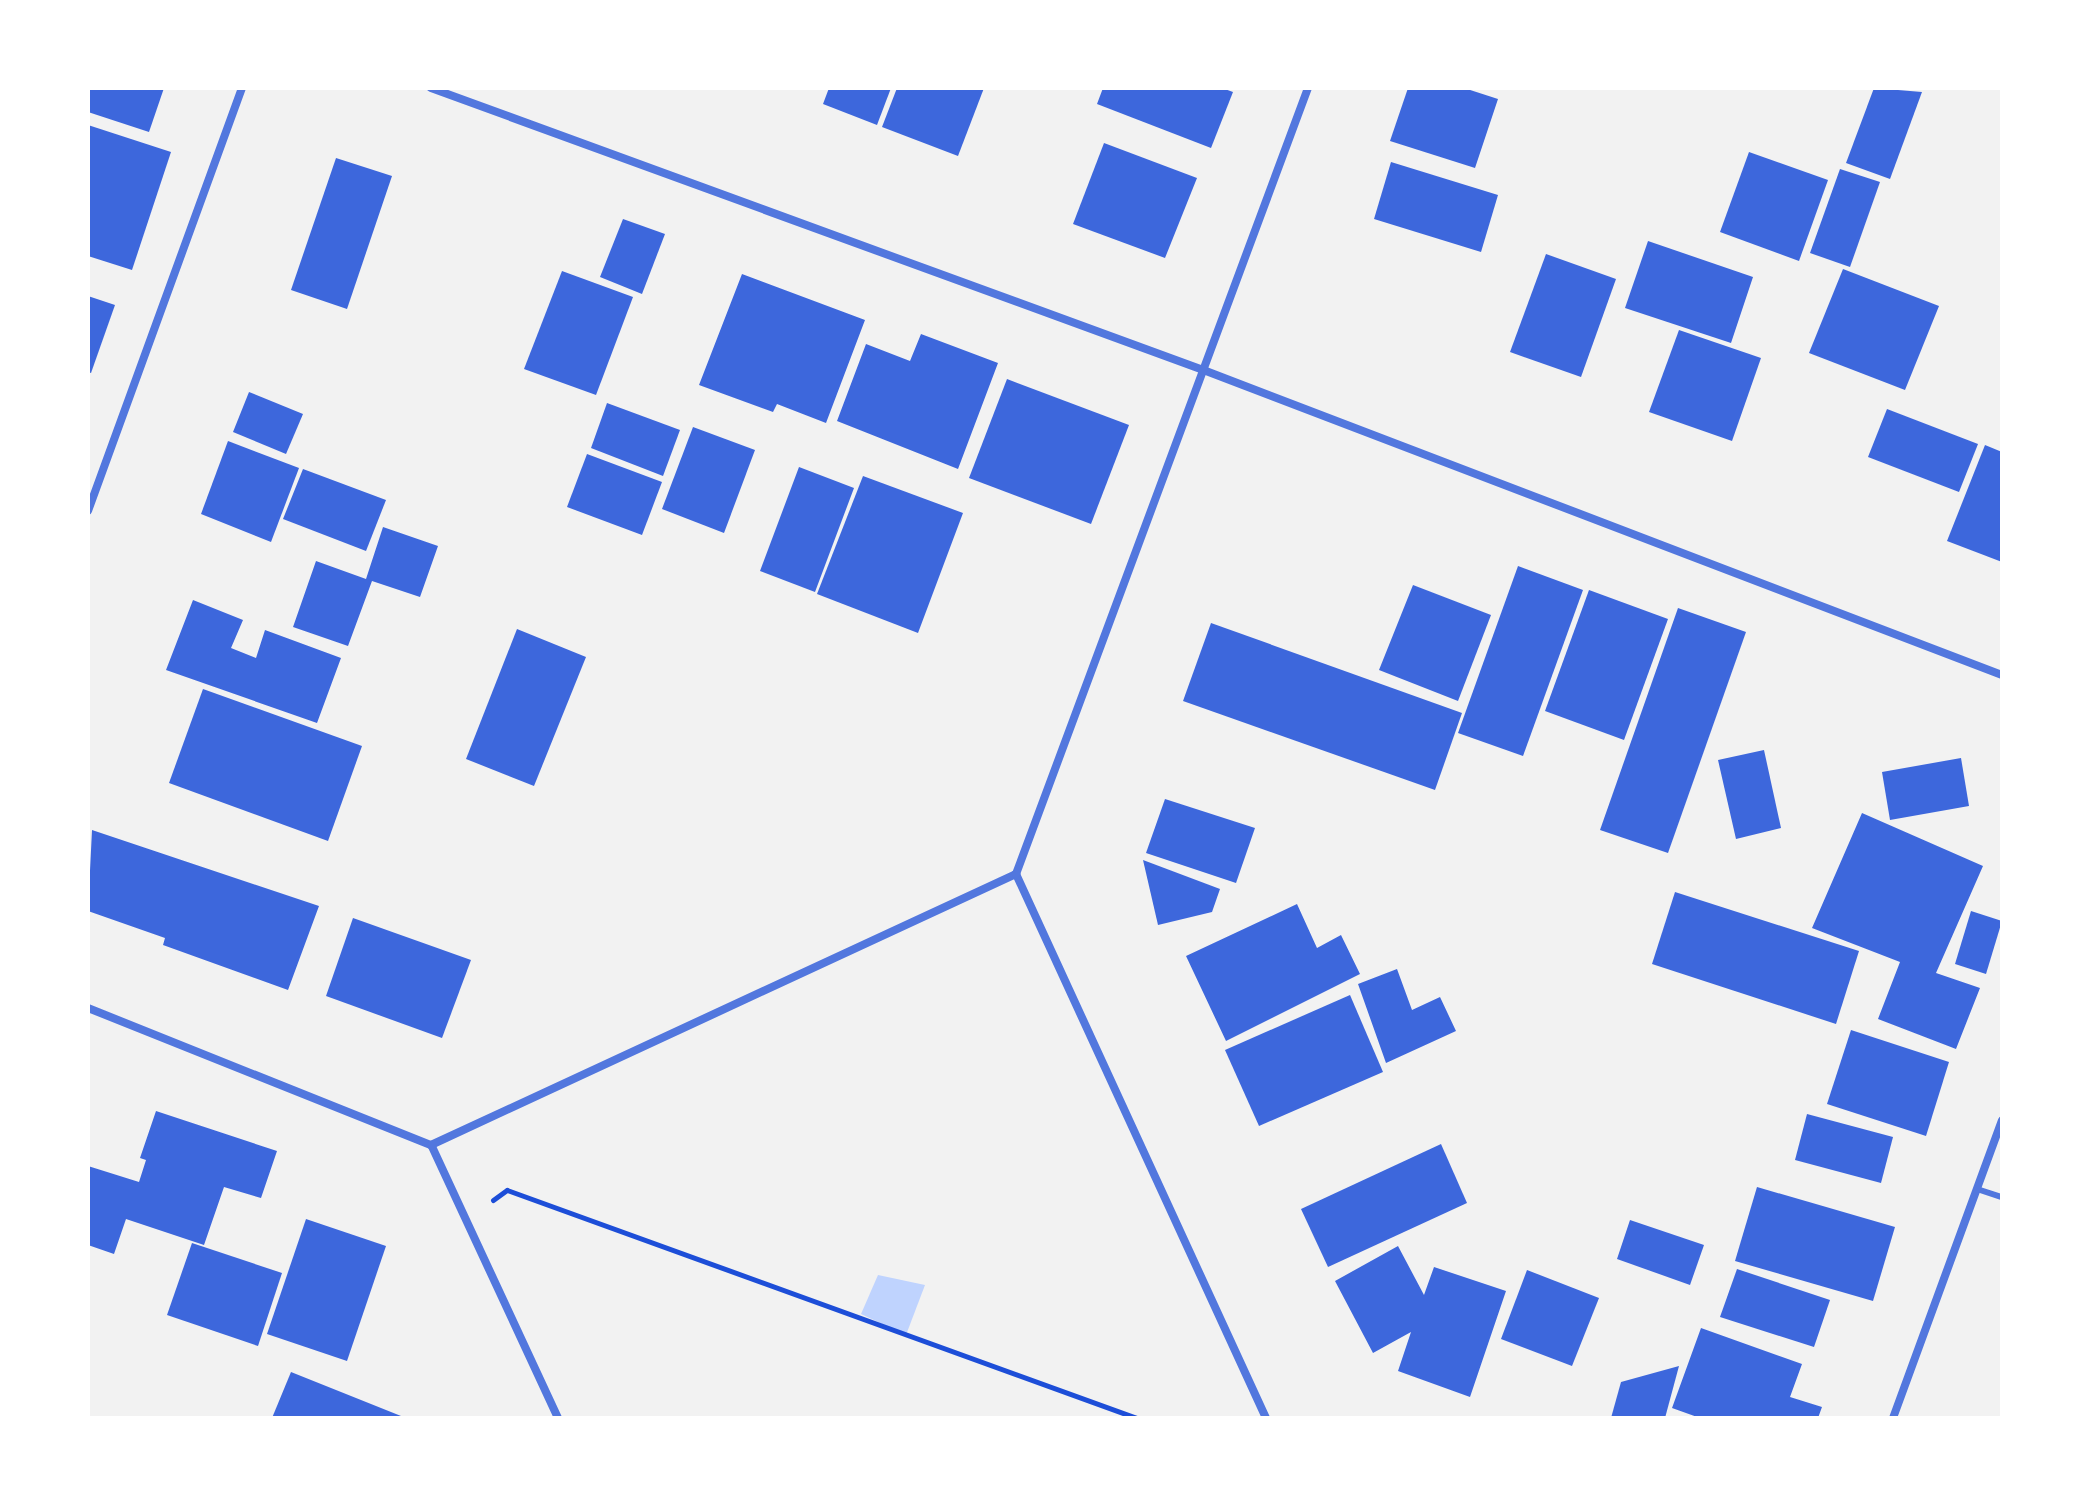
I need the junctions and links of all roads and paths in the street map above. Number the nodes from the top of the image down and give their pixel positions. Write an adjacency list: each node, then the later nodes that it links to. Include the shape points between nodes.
1 (242, 88): 5 (street)
2 (431, 88): 4 (street)
3 (1308, 88): 4 (street)
4 (1206, 371): 6 (street); 7 (street)
5 (88, 511)
6 (2002, 675)
7 (1016, 874): 10 (street); 16 (street)
8 (88, 1008): 10 (street)
9 (2002, 1120): 11 (street)
10 (431, 1145): 13 (street)
11 (1977, 1189): 12 (lane); 17 (street)
12 (2002, 1197)
13 (467, 1217): 14 (street); 15 (path, via 507,1190)
14 (558, 1418)
15 (1137, 1418)
16 (1266, 1418)
17 (1893, 1418)

